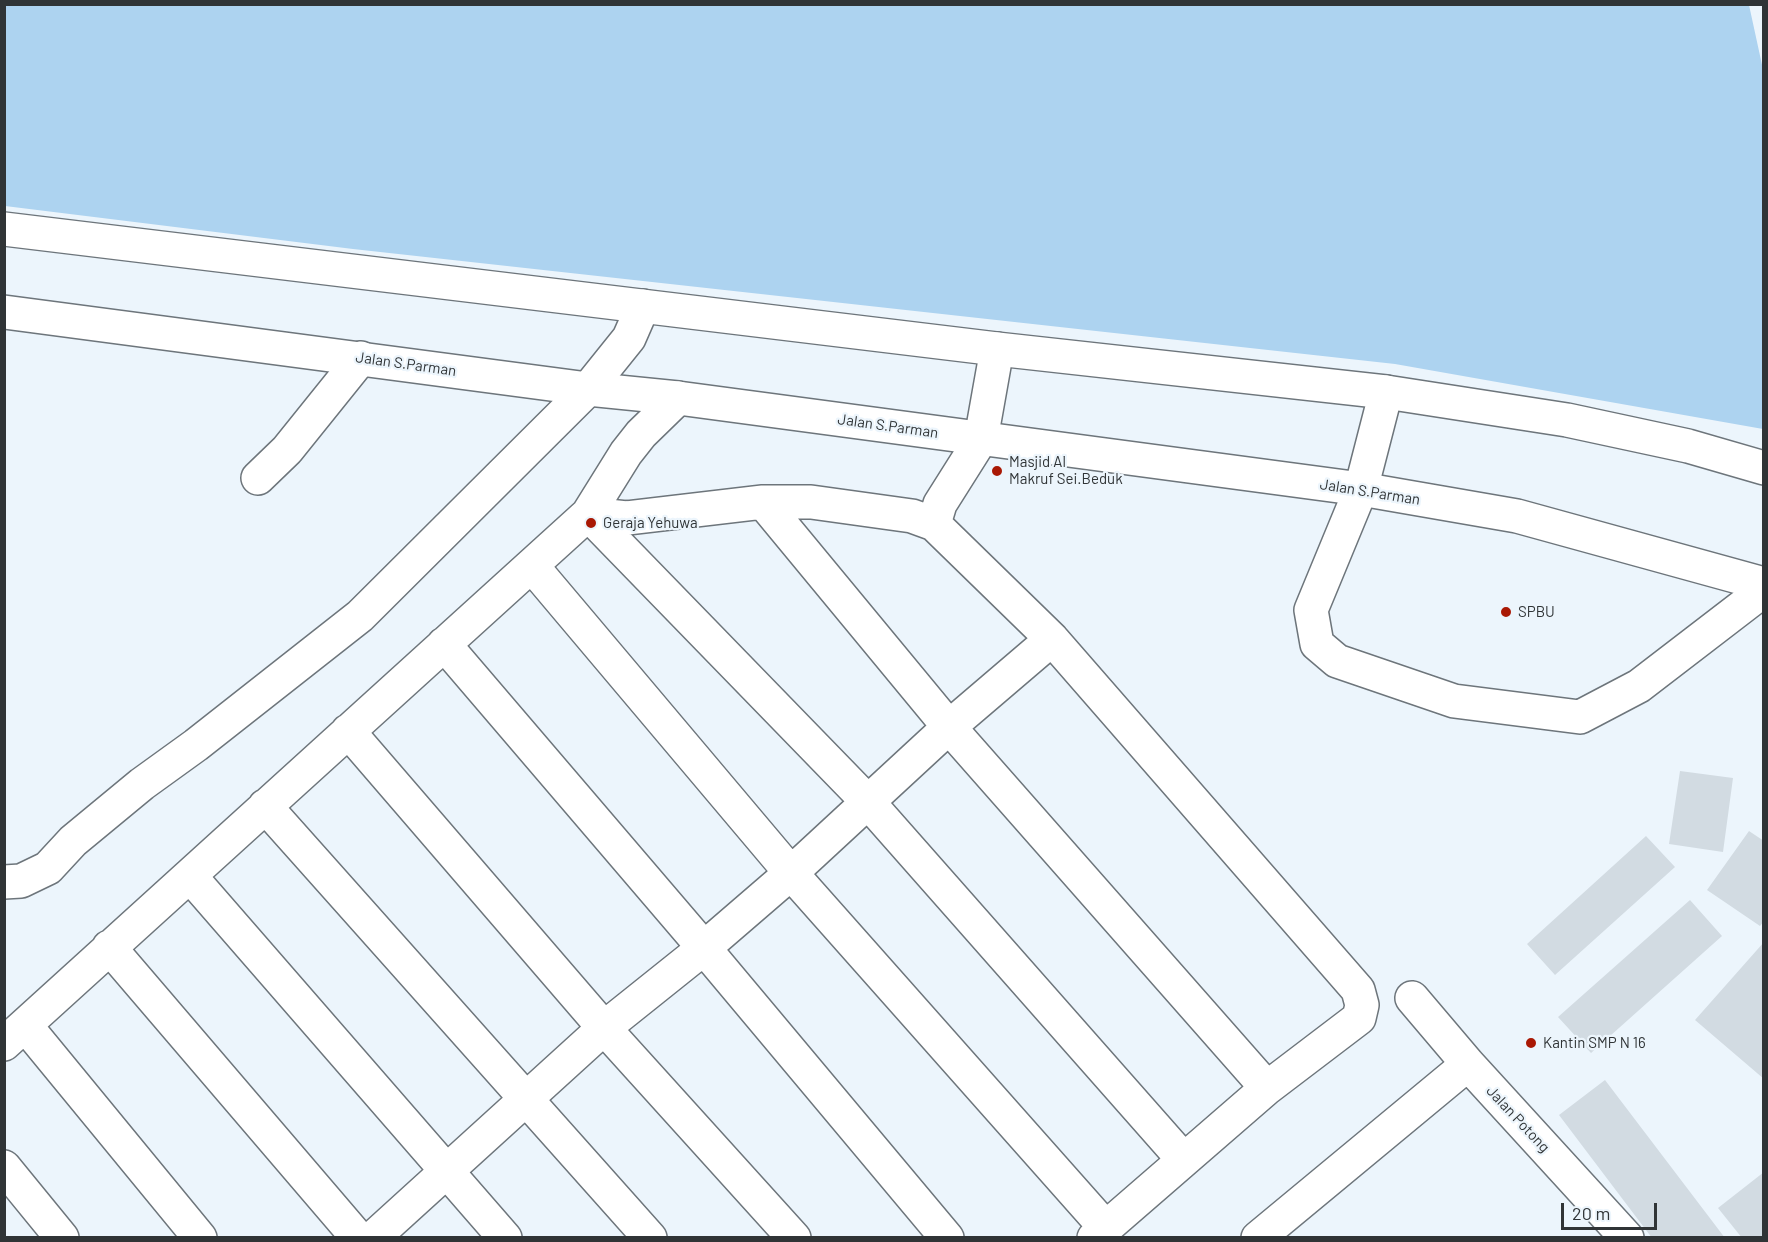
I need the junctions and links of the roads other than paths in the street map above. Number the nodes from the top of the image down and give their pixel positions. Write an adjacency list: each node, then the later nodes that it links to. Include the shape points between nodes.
1 (4, 229): 2 (street)
2 (643, 306): 4 (street); 6 (street, via 629,338)
3 (4, 312): 5 (street, Jalan S.Parman)
4 (997, 349): 8 (street); 9 (street)
5 (361, 358): 6 (street, Jalan S.Parman); 11 (street, via 287,450)
6 (588, 389): 7 (street, Jalan S.Parman); 27 (street, via 360,616 142,784 73,841 48,868 21,881)
7 (678, 398): 9 (street, Jalan S.Parman); 14 (street, via 626,453)
8 (1383, 404): 10 (street, via 1567,420 1688,446); 12 (street)
9 (986, 416): 12 (street, Jalan S.Parman); 15 (street, via 940,504)
10 (1764, 468)
11 (258, 478)
12 (1361, 489): 17 (street, Jalan S.Parman, via 1517,516); 18 (street, via 1311,610 1317,644 1337,661 1454,701 1580,717 1640,686)
13 (763, 502): 14 (street, via 627,518); 15 (street, via 852,507 912,516); 21 (street)
14 (588, 514): 16 (street); 23 (street)
15 (934, 524): 19 (street)
16 (532, 566): 20 (street); 25 (street)
17 (1764, 584)
18 (1764, 590)
19 (1052, 639): 21 (street); 34 (street, via 1358,990 1362,1005 1359,1018)
20 (444, 644): 22 (street); 29 (street)
21 (949, 727): 23 (street); 34 (street)
22 (348, 731): 24 (street); 31 (street)
23 (868, 802): 25 (street); 36 (street)
24 (265, 806): 26 (street); 35 (street)
25 (791, 873): 29 (street); 39 (street)
26 (190, 876): 28 (street); 38 (street)
27 (4, 882)
28 (109, 947): 32 (street); 42 (street)
29 (704, 948): 31 (street); 47 (street)
30 (1412, 999): 33 (street, Jalan Potong)
31 (604, 1028): 35 (street); 46 (street)
32 (15, 1035): 41 (street)
33 (1468, 1064): 48 (street); 49 (street, Jalan Potong)
34 (1268, 1088): 36 (street)
35 (527, 1098): 38 (street); 45 (street)
36 (1183, 1158): 39 (street)
37 (4, 1167): 40 (street)
38 (447, 1170): 43 (street); 44 (street)
39 (1100, 1232)
40 (62, 1238)
41 (200, 1238)
42 (358, 1238)
43 (373, 1238)
44 (505, 1238)
45 (651, 1238)
46 (794, 1238)
47 (947, 1238)
48 (1258, 1238)
49 (1627, 1238)

